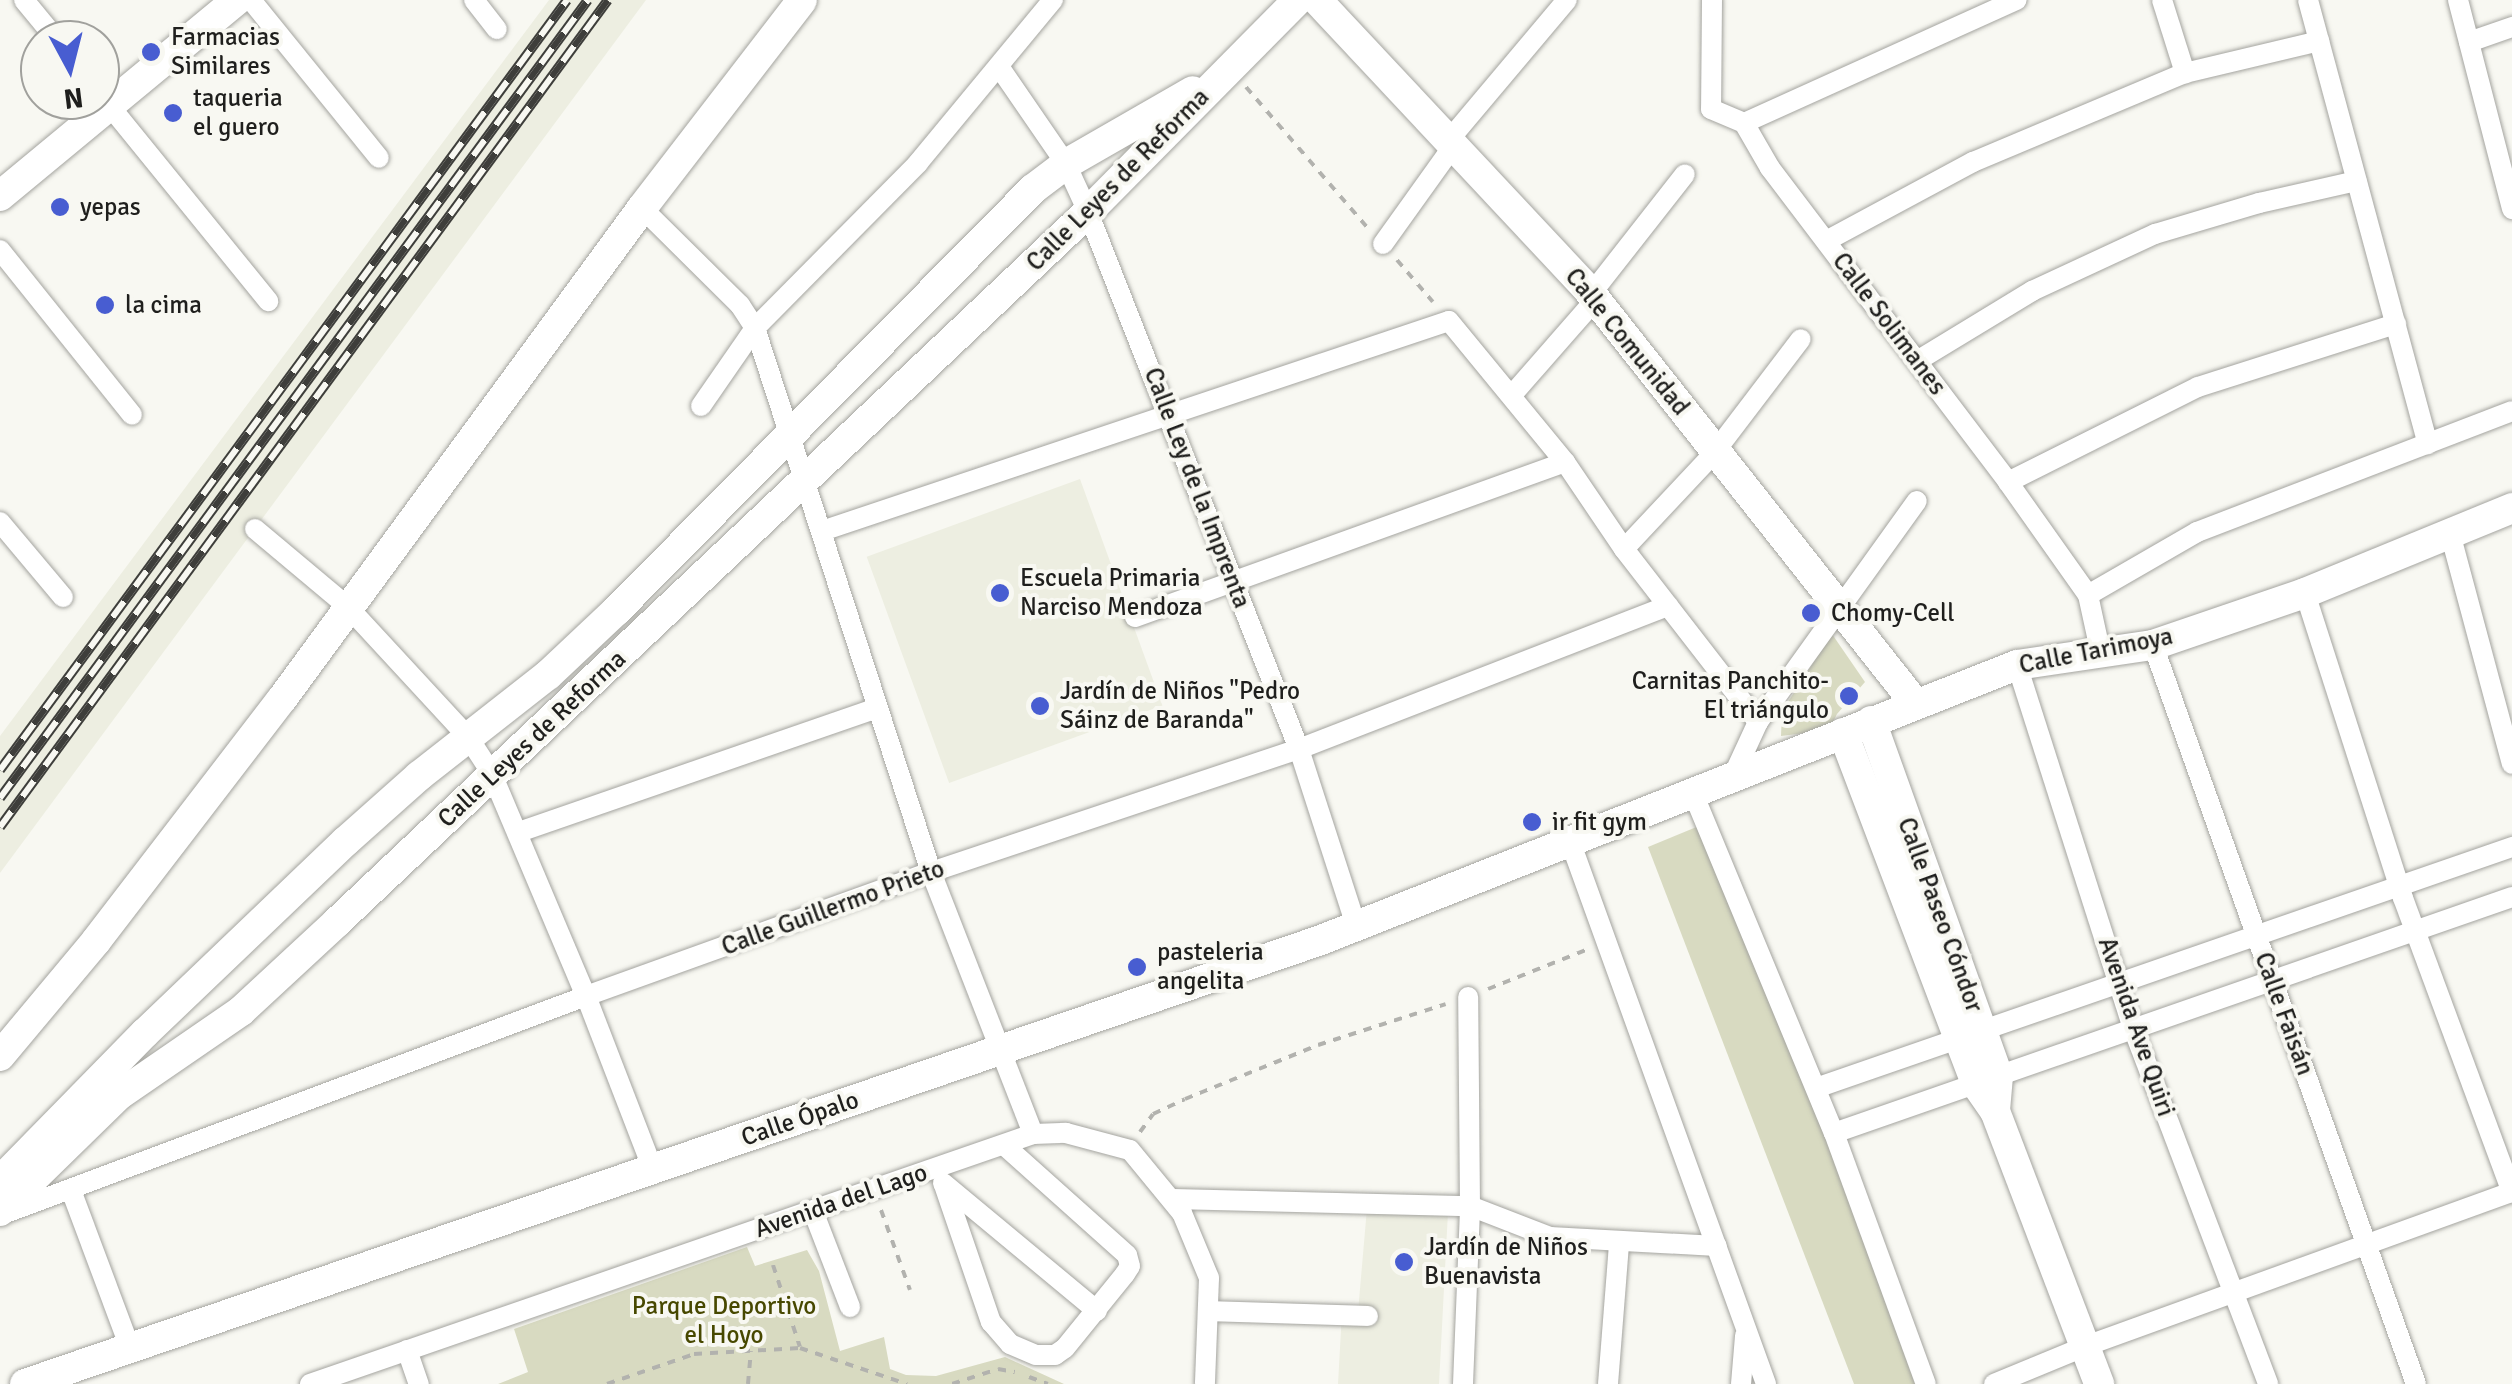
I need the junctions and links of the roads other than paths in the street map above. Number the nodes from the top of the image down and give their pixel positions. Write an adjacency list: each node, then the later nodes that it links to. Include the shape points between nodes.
1 (24, 0): 15 (street)
2 (237, 0): 23 (main road)
3 (252, 0): 28 (street)
4 (474, 0): 17 (street)
5 (802, 0): 33 (main road)
6 (1052, 0): 20 (street)
7 (1298, 0): 21 (main road)
8 (1316, 0): 27 (main road, Calle Comunidad)
9 (1567, 0): 27 (street)
10 (1712, 0): 26 (street, Calle Solimanes, via 1711,109)
11 (2016, 0): 26 (street)
12 (2162, 0): 22 (street)
13 (2308, 0): 18 (street)
14 (2458, 0): 19 (street)
15 (40, 20)
16 (2512, 27): 19 (street)
17 (497, 29)
18 (2320, 41): 22 (street); 31 (street)
19 (2469, 42): 34 (street)
20 (1000, 68): 29 (street, Calle Ley de la Imprenta); 42 (street, via 918,163)
21 (1230, 69): 29 (main road, Calle Leyes de Reforma); 35 (main road, Calle Leyes de Reforma)
22 (2185, 73): 36 (street, via 1973,162)
23 (120, 89)
24 (120, 118): 40 (street)
25 (83, 120): 32 (main road)
26 (1744, 123): 36 (street, Calle Solimanes)
27 (1452, 142): 37 (street); 39 (main road, Calle Comunidad)
28 (380, 158)
29 (1066, 164): 35 (street, Calle Ley de la Imprenta); 50 (main road, Calle Leyes de Reforma, via 992,228)
30 (1685, 174): 39 (street)
31 (2357, 180): 41 (street); 44 (street, via 2155,234 2032,291)
32 (0, 196)
33 (642, 208): 42 (street); 68 (main road)
34 (2512, 210)
35 (1088, 212): 48 (street, Calle Ley de la Imprenta); 55 (main road, Calle Leyes de Reforma)
36 (1826, 241): 44 (street, Calle Solimanes)
37 (1382, 244)
38 (0, 250): 49 (street)
39 (1594, 296): 45 (street); 52 (main road, Calle Comunidad)
40 (268, 301)
41 (2396, 324): 51 (street); 54 (street, via 2198,387)
42 (755, 328): 46 (street); 50 (street)
43 (1801, 339): 52 (street)
44 (1917, 361): 54 (street, Calle Solimanes)
45 (1512, 395): 48 (street, via 1449,321); 53 (street)
46 (701, 406)
47 (2512, 411): 51 (street)
48 (1170, 412): 60 (street); 63 (street, Calle Ley de la Imprenta)
49 (132, 415)
50 (790, 437): 55 (street); 78 (main road, Calle Leyes de Reforma, via 562,662)
51 (2428, 444): 65 (street, via 2197,532)
52 (1714, 453): 62 (street); 69 (main road, Calle Comunidad)
53 (1565, 462): 62 (street); 63 (street)
54 (2008, 482): 65 (street, Calle Solimanes)
55 (804, 483): 60 (street); 81 (main road, Calle Leyes de Reforma)
56 (1916, 500): 69 (street)
57 (2512, 508): 61 (main road, Calle Tarimoya)
58 (0, 522): 66 (street)
59 (255, 529): 68 (street)
60 (822, 531): 75 (street)
61 (2450, 533): 64 (main road, Calle Tarimoya); 80 (street)
62 (1624, 549): 67 (street)
63 (1234, 582): 70 (street); 79 (street, Calle Ley de la Imprenta)
64 (2304, 592): 71 (main road, Calle Tarimoya); 88 (street)
65 (2088, 596): 72 (street, Calle Solimanes)
66 (63, 597)
67 (1668, 606): 76 (street); 79 (street, Calle Guillermo Prieto)
68 (348, 607): 78 (street); 100 (main road)
69 (1840, 610): 74 (main road, Calle Comunidad); 76 (street)
70 (1135, 617)
71 (2152, 645): 72 (main road, Calle Tarimoya); 92 (street, Calle Faisán)
72 (2100, 650): 73 (main road, Calle Tarimoya)
73 (2017, 665): 74 (main road, Calle Tarimoya); 94 (street, Avenida Ave Quiri)
74 (1915, 703): 77 (main road, Calle Tarimoya)
75 (877, 708): 84 (street); 87 (street)
76 (1758, 722): 82 (street)
77 (1857, 727): 82 (main road, Calle Tarimoya); 98 (main road, Calle Paseo Cóndor)
78 (468, 738): 81 (street); 108 (main road, Calle Leyes de Reforma, via 346,841)
79 (1299, 749): 87 (street, Calle Guillermo Prieto); 90 (street, Calle Ley de la Imprenta)
80 (2512, 764)
81 (492, 774): 84 (street); 114 (main road, Calle Leyes de Reforma, via 240,1010 118,1095)
82 (1734, 774): 83 (main road, Calle Tarimoya)
83 (1693, 792): 85 (main road, Calle Tarimoya); 102 (street)
84 (519, 832): 95 (street)
85 (1570, 841): 90 (main road, Calle Ópalo); 116 (street)
86 (2512, 847): 88 (street)
87 (932, 872): 95 (street, Calle Guillermo Prieto); 99 (street)
88 (2398, 886): 91 (street); 92 (street)
89 (2512, 897): 91 (street)
90 (1356, 925): 99 (main road, Calle Ópalo)
91 (2416, 931): 93 (street); 110 (street)
92 (2256, 936): 93 (street, Calle Faisán); 94 (street)
93 (2271, 981): 97 (street); 117 (street, Calle Faisán)
94 (2118, 983): 97 (street, Avenida Ave Quiri); 98 (street)
95 (586, 996): 106 (street); 109 (street, Calle Guillermo Prieto)
96 (1468, 997): 112 (street)
97 (2133, 1028): 101 (street); 118 (street, Avenida Ave Quiri)
98 (1970, 1034): 101 (main road, Calle Paseo Cóndor); 102 (street)
99 (1002, 1050): 104 (street); 106 (main road, Calle Ópalo)
100 (0, 1056)
101 (1987, 1080): 103 (street); 124 (main road, Calle Paseo Cóndor)
102 (1816, 1088): 103 (street)
103 (1834, 1133): 135 (street)
104 (1032, 1134): 105 (street, Avenida del Lago); 111 (street, Avenida del Lago, via 1090,1136 1130,1150)
105 (1004, 1145): 107 (street, Avenida del Lago); 120 (street, via 1127,1255 1130,1266)
106 (653, 1170): 125 (main road, Calle Ópalo)
107 (941, 1176): 113 (street, Avenida del Lago); 120 (street); 120 (street, via 990,1322 1010,1344 1055,1355)
108 (0, 1181)
109 (71, 1190): 114 (street, Calle Guillermo Prieto); 125 (street)
110 (2512, 1192): 117 (street)
111 (1173, 1199): 112 (street); 121 (street, via 1200,1248 1209,1278)
112 (1470, 1206): 115 (street, via 1550,1237); 131 (street)
113 (814, 1211): 119 (street); 126 (street, Avenida del Lago)
114 (0, 1213)
115 (1619, 1242): 116 (street); 132 (street)
116 (1717, 1246): 123 (street)
117 (2369, 1247): 118 (street); 139 (street, Calle Faisán)
118 (2234, 1291): 124 (street); 138 (street, Avenida Ave Quiri)
119 (850, 1307)
120 (1097, 1311)
121 (1208, 1311): 122 (street); 130 (street)
122 (1368, 1316)
123 (1746, 1326): 133 (street); 134 (street)
124 (2086, 1346): 136 (street); 137 (main road, Calle Paseo Cóndor)
125 (130, 1348): 127 (main road, Calle Ópalo)
126 (408, 1350): 128 (street, Avenida del Lago); 129 (street)
127 (25, 1384)
128 (310, 1384)
129 (419, 1384)
130 (1205, 1384)
131 (1463, 1384)
132 (1608, 1384)
133 (1742, 1384)
134 (1766, 1384)
135 (1926, 1384)
136 (1994, 1384)
137 (2099, 1384)
138 (2268, 1384)
139 (2416, 1384)

